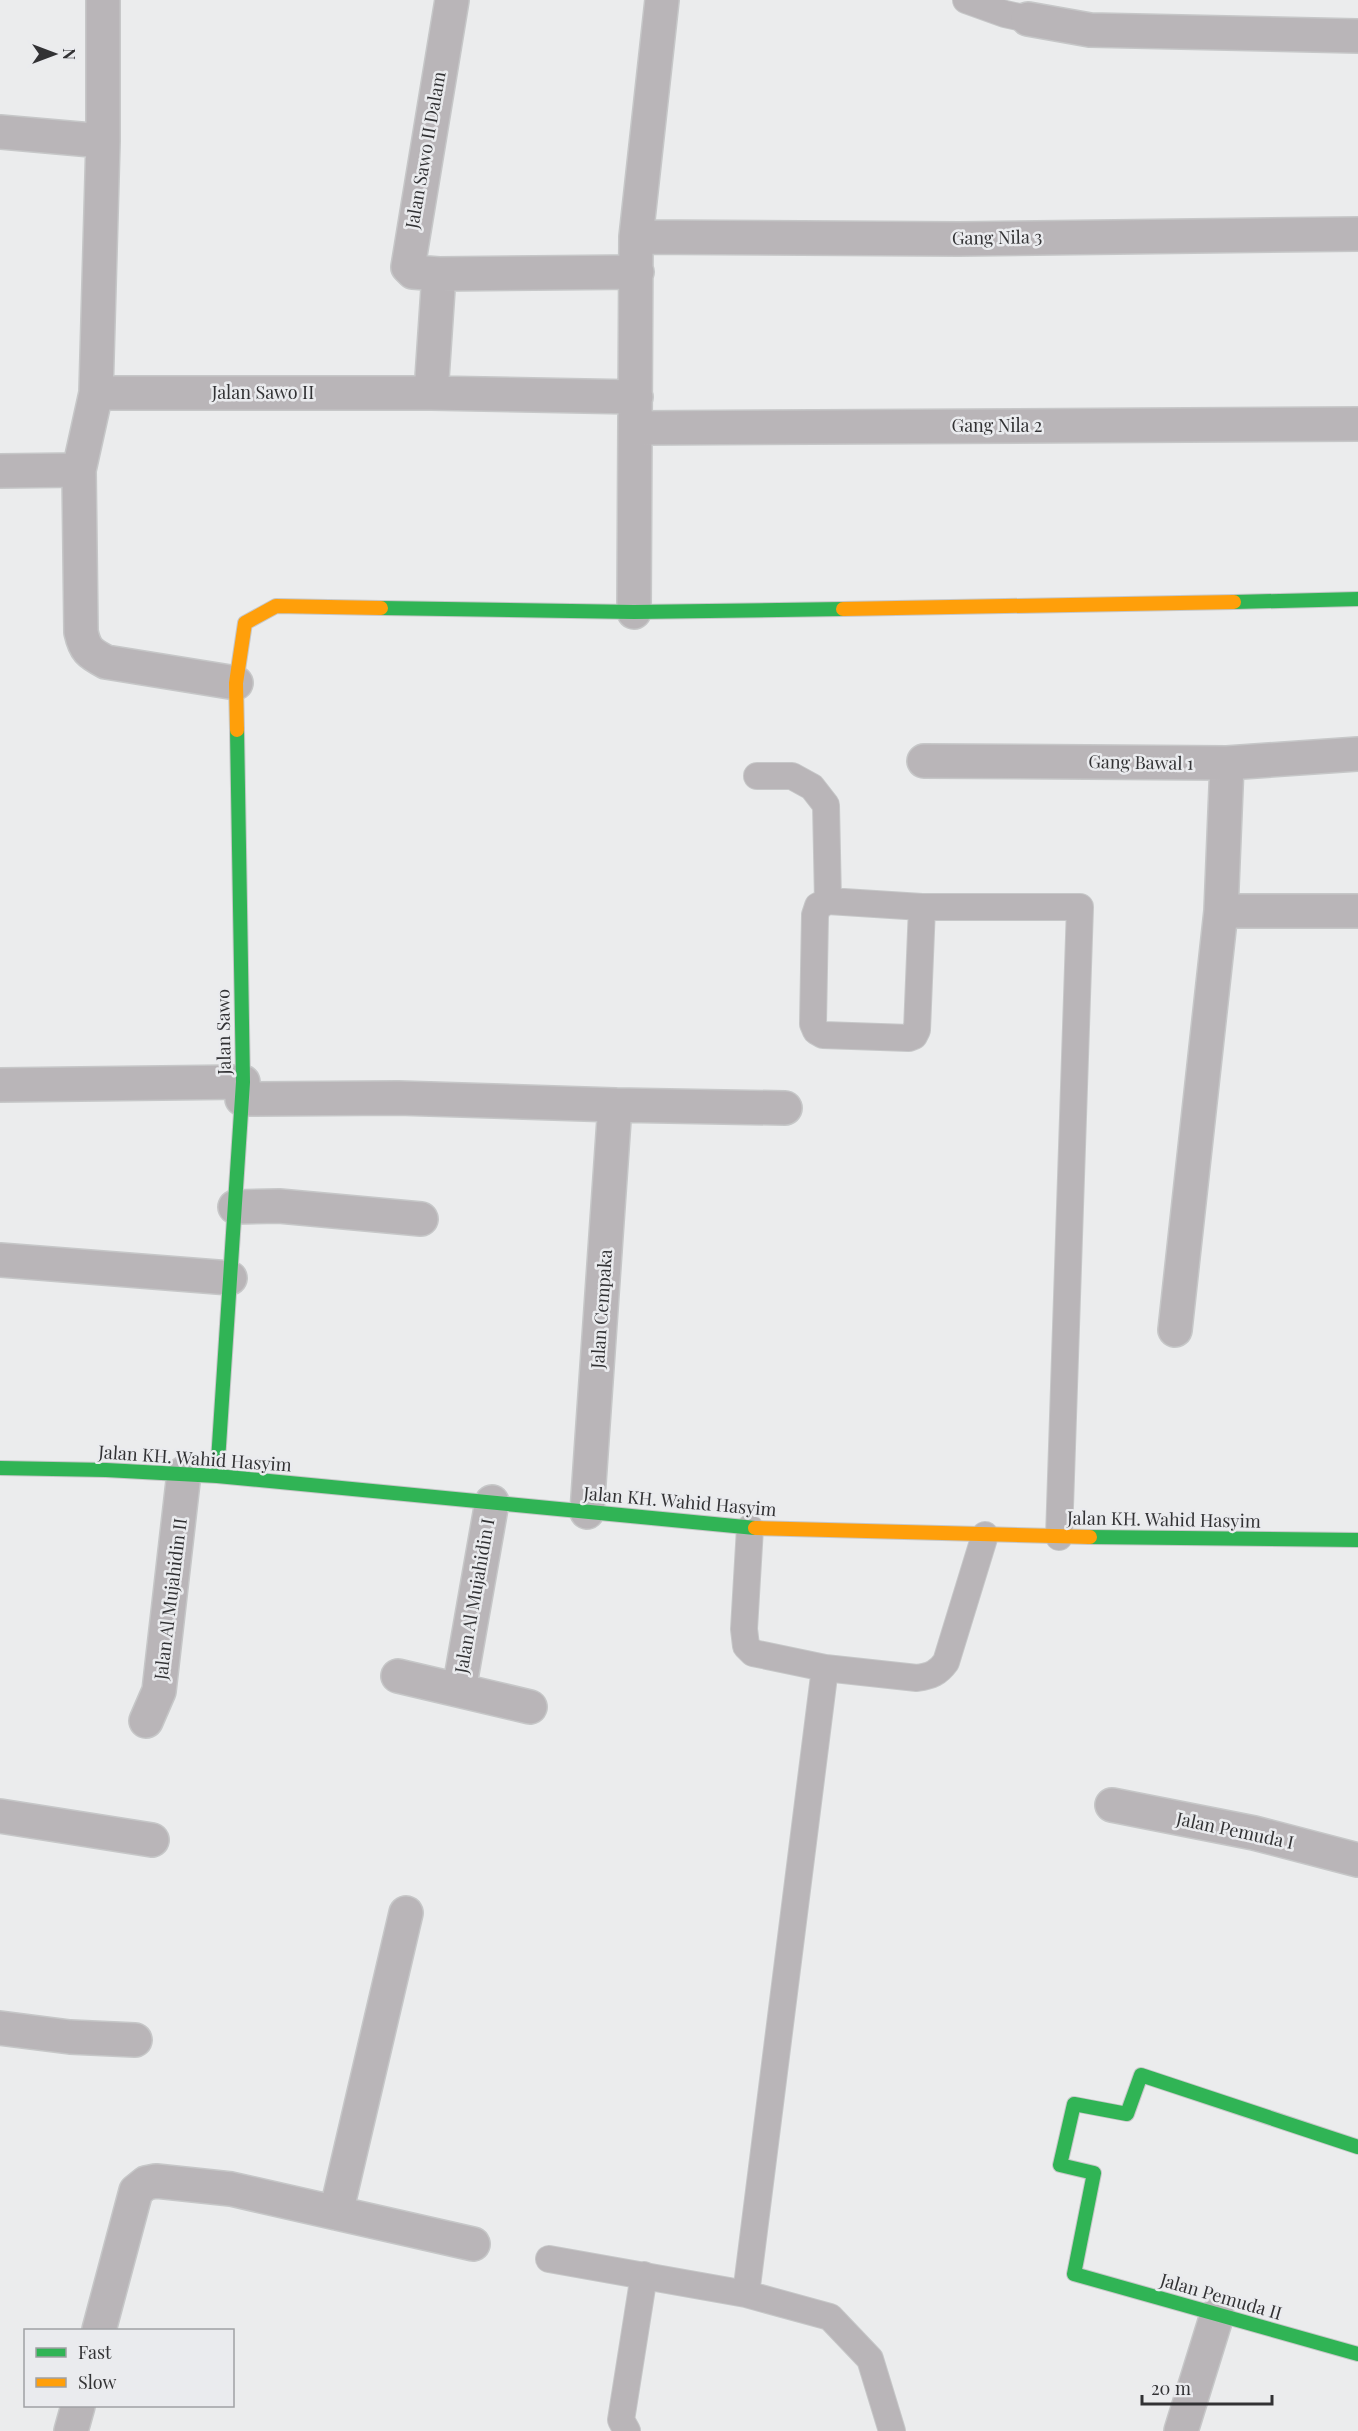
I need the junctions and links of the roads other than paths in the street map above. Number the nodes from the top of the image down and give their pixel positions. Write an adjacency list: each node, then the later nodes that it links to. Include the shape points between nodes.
1 (103, 0): 8 (street)
2 (452, 0): 12 (street, Jalan Sawo II Dalam, via 408,260 413,272)
3 (662, 0): 10 (street)
4 (966, 0): 5 (lane)
5 (1017, 16): 6 (street, via 1090,30)
6 (1358, 36)
7 (0, 132): 8 (street)
8 (103, 141): 13 (street)
9 (1358, 234): 10 (street, Gang Nila 3)
10 (636, 237): 11 (street)
11 (637, 272): 12 (street, Jalan Sawo II Dalam); 15 (street)
12 (439, 274): 14 (street)
13 (96, 393): 14 (street, Jalan Sawo II); 17 (street)
14 (430, 393): 15 (street, Jalan Sawo II)
15 (636, 412): 16 (street, Gang Nila 2); 20 (street)
16 (1358, 424)
17 (80, 470): 18 (street); 21 (street, via 80,610 84,647 106,662)
18 (0, 471)
19 (1358, 599): 20 (street)
20 (634, 612): 21 (street, Jalan Sawo, via 276,606 245,623)
21 (236, 683): 31 (street, Jalan Sawo)
22 (1358, 754): 24 (street, Gang Bawal 1)
23 (924, 761): 24 (street, Gang Bawal 1)
24 (1227, 764): 28 (street)
25 (757, 776): 26 (lane, via 792,776 812,787 826,804)
26 (828, 901): 27 (lane); 27 (lane, via 818,906 815,915 813,1024 824,1035 914,1036)
27 (922, 907): 46 (lane, via 1080,907)
28 (1221, 911): 29 (street); 38 (street)
29 (1358, 911)
30 (0, 1085): 31 (street)
31 (243, 1090): 32 (street); 34 (street, Jalan Sawo)
32 (615, 1106): 33 (street); 43 (street, Jalan Cempaka)
33 (785, 1108)
34 (235, 1207): 35 (street, via 279,1206); 37 (street, Jalan Sawo)
35 (420, 1219)
36 (0, 1260): 37 (street)
37 (230, 1278): 41 (street, Jalan Sawo)
38 (1175, 1330)
39 (0, 1468): 40 (street, Jalan KH. Wahid Hasyim)
40 (184, 1473): 41 (street, Jalan KH. Wahid Hasyim); 52 (street, Jalan Al Mujahidin II, via 159,1691)
41 (217, 1476): 42 (street, Jalan KH. Wahid Hasyim)
42 (492, 1502): 43 (street, Jalan KH. Wahid Hasyim); 50 (street, Jalan Al Mujahidin I)
43 (587, 1512): 44 (street, Jalan KH. Wahid Hasyim)
44 (750, 1528): 45 (street, Jalan KH. Wahid Hasyim); 48 (lane, via 746,1646 753,1653)
45 (985, 1535): 46 (street, Jalan KH. Wahid Hasyim); 48 (lane, via 946,1662 939,1671 917,1678)
46 (1059, 1537): 47 (street, Jalan KH. Wahid Hasyim)
47 (1358, 1540)
48 (825, 1668): 65 (lane)
49 (398, 1677): 50 (street, Jalan Al Mujahidin I)
50 (459, 1690): 51 (street, Jalan Al Mujahidin I)
51 (530, 1707)
52 (146, 1721)
53 (1112, 1805): 56 (street, Jalan Pemuda I, via 1254,1833)
54 (0, 1816): 55 (street)
55 (152, 1840)
56 (1358, 1860)
57 (406, 1913): 61 (street)
58 (0, 2028): 59 (street)
59 (135, 2040)
60 (1358, 2147): 66 (street, Jalan Pemuda II, via 1142,2075 1127,2114 1074,2104 1060,2165 1094,2173 1074,2274)
61 (336, 2213): 62 (street); 67 (street, via 231,2189 146,2183 136,2191)
62 (473, 2244)
63 (549, 2259): 64 (lane)
64 (644, 2275): 65 (lane); 71 (lane, via 621,2420)
65 (746, 2294): 72 (lane, via 830,2317 870,2359)
66 (1217, 2315): 68 (street, Jalan Pemuda II); 73 (street)
67 (100, 2329)
68 (1358, 2354)
69 (78, 2407): 70 (street)
70 (71, 2431)
71 (627, 2431)
72 (892, 2431)
73 (1181, 2431)

